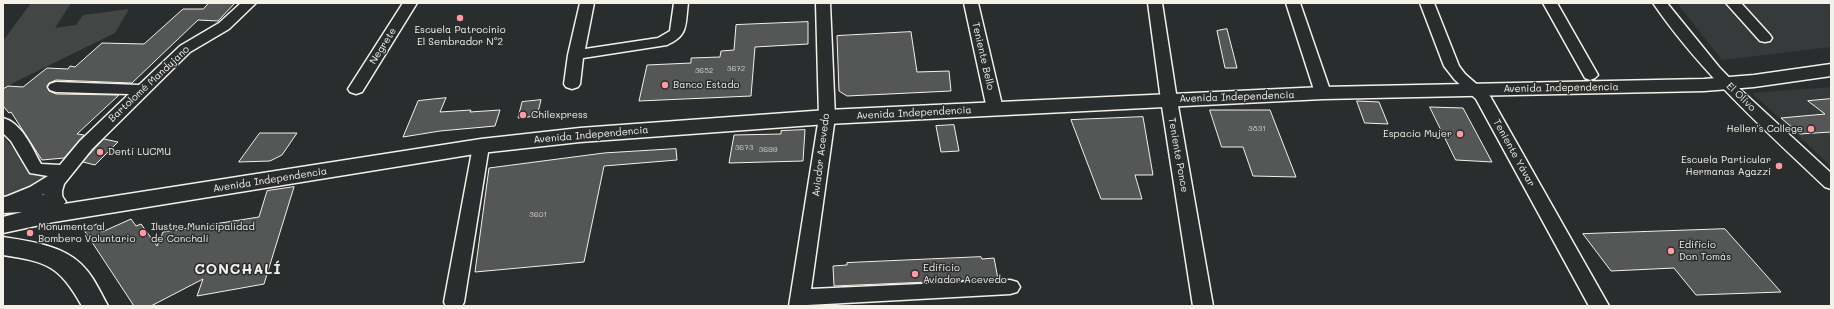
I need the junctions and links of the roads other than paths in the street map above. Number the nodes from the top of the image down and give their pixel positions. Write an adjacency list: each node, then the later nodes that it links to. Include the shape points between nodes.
1 (249, 3): 24 (street, Bartolomé Mandujano, via 231,21 185,49)
2 (410, 3): 23 (street, Negrete)
3 (587, 3): 14 (street)
4 (681, 3): 14 (street, via 678,30 673,37 662,42)
5 (823, 3): 27 (street, Aviador Acevedo)
6 (971, 3): 26 (street, Teniente Bello)
7 (1155, 3): 25 (street, Teniente Ponce)
8 (1293, 3): 21 (street)
9 (1427, 3): 19 (street, Teniente Yávar, via 1452,66)
10 (1550, 3): 17 (street)
11 (1660, 3): 18 (street, El Olivo)
12 (1733, 3): 13 (street)
13 (1765, 38)
14 (576, 55): 20 (street)
15 (1831, 59): 18 (main road, Avenida Independencia)
16 (1831, 70): 18 (main road, Avenida Independencia)
17 (1590, 76): 18 (main road, Avenida Independencia); 19 (main road, Avenida Independencia)
18 (1720, 76): 19 (main road, Avenida Independencia); 31 (street, El Olivo)
19 (1467, 83): 21 (main road, Avenida Independencia); 41 (street, Teniente Yávar, via 1482,96)
20 (572, 84)
21 (1320, 86): 25 (main road, Avenida Independencia)
22 (56, 87): 24 (street)
23 (356, 89)
24 (142, 90): 30 (street, Bartolomé Mandujano, via 95,136)
25 (1168, 92): 26 (main road, Avenida Independencia); 40 (street, Teniente Ponce)
26 (994, 102): 27 (main road, Avenida Independencia)
27 (827, 111): 29 (main road, Avenida Independencia); 33 (main road, Avenida Independencia, via 566,122); 38 (street, Aviador Acevedo)
28 (3, 122): 30 (street, via 18,138 36,169)
29 (481, 146): 33 (main road, Avenida Independencia); 37 (street)
30 (62, 174): 32 (street, via 36,191); 33 (street, via 53,191)
31 (1831, 183)
32 (3, 205): 33 (main road, Avenida Independencia, via 37,204)
33 (54, 208): 34 (main road, Avenida Independencia)
34 (10, 222)
35 (3, 246): 39 (main road, via 50,257 67,266 74,272)
36 (1010, 287): 38 (street)
37 (454, 302)
38 (799, 302)
39 (95, 306)
40 (1203, 306)
41 (1599, 306)

